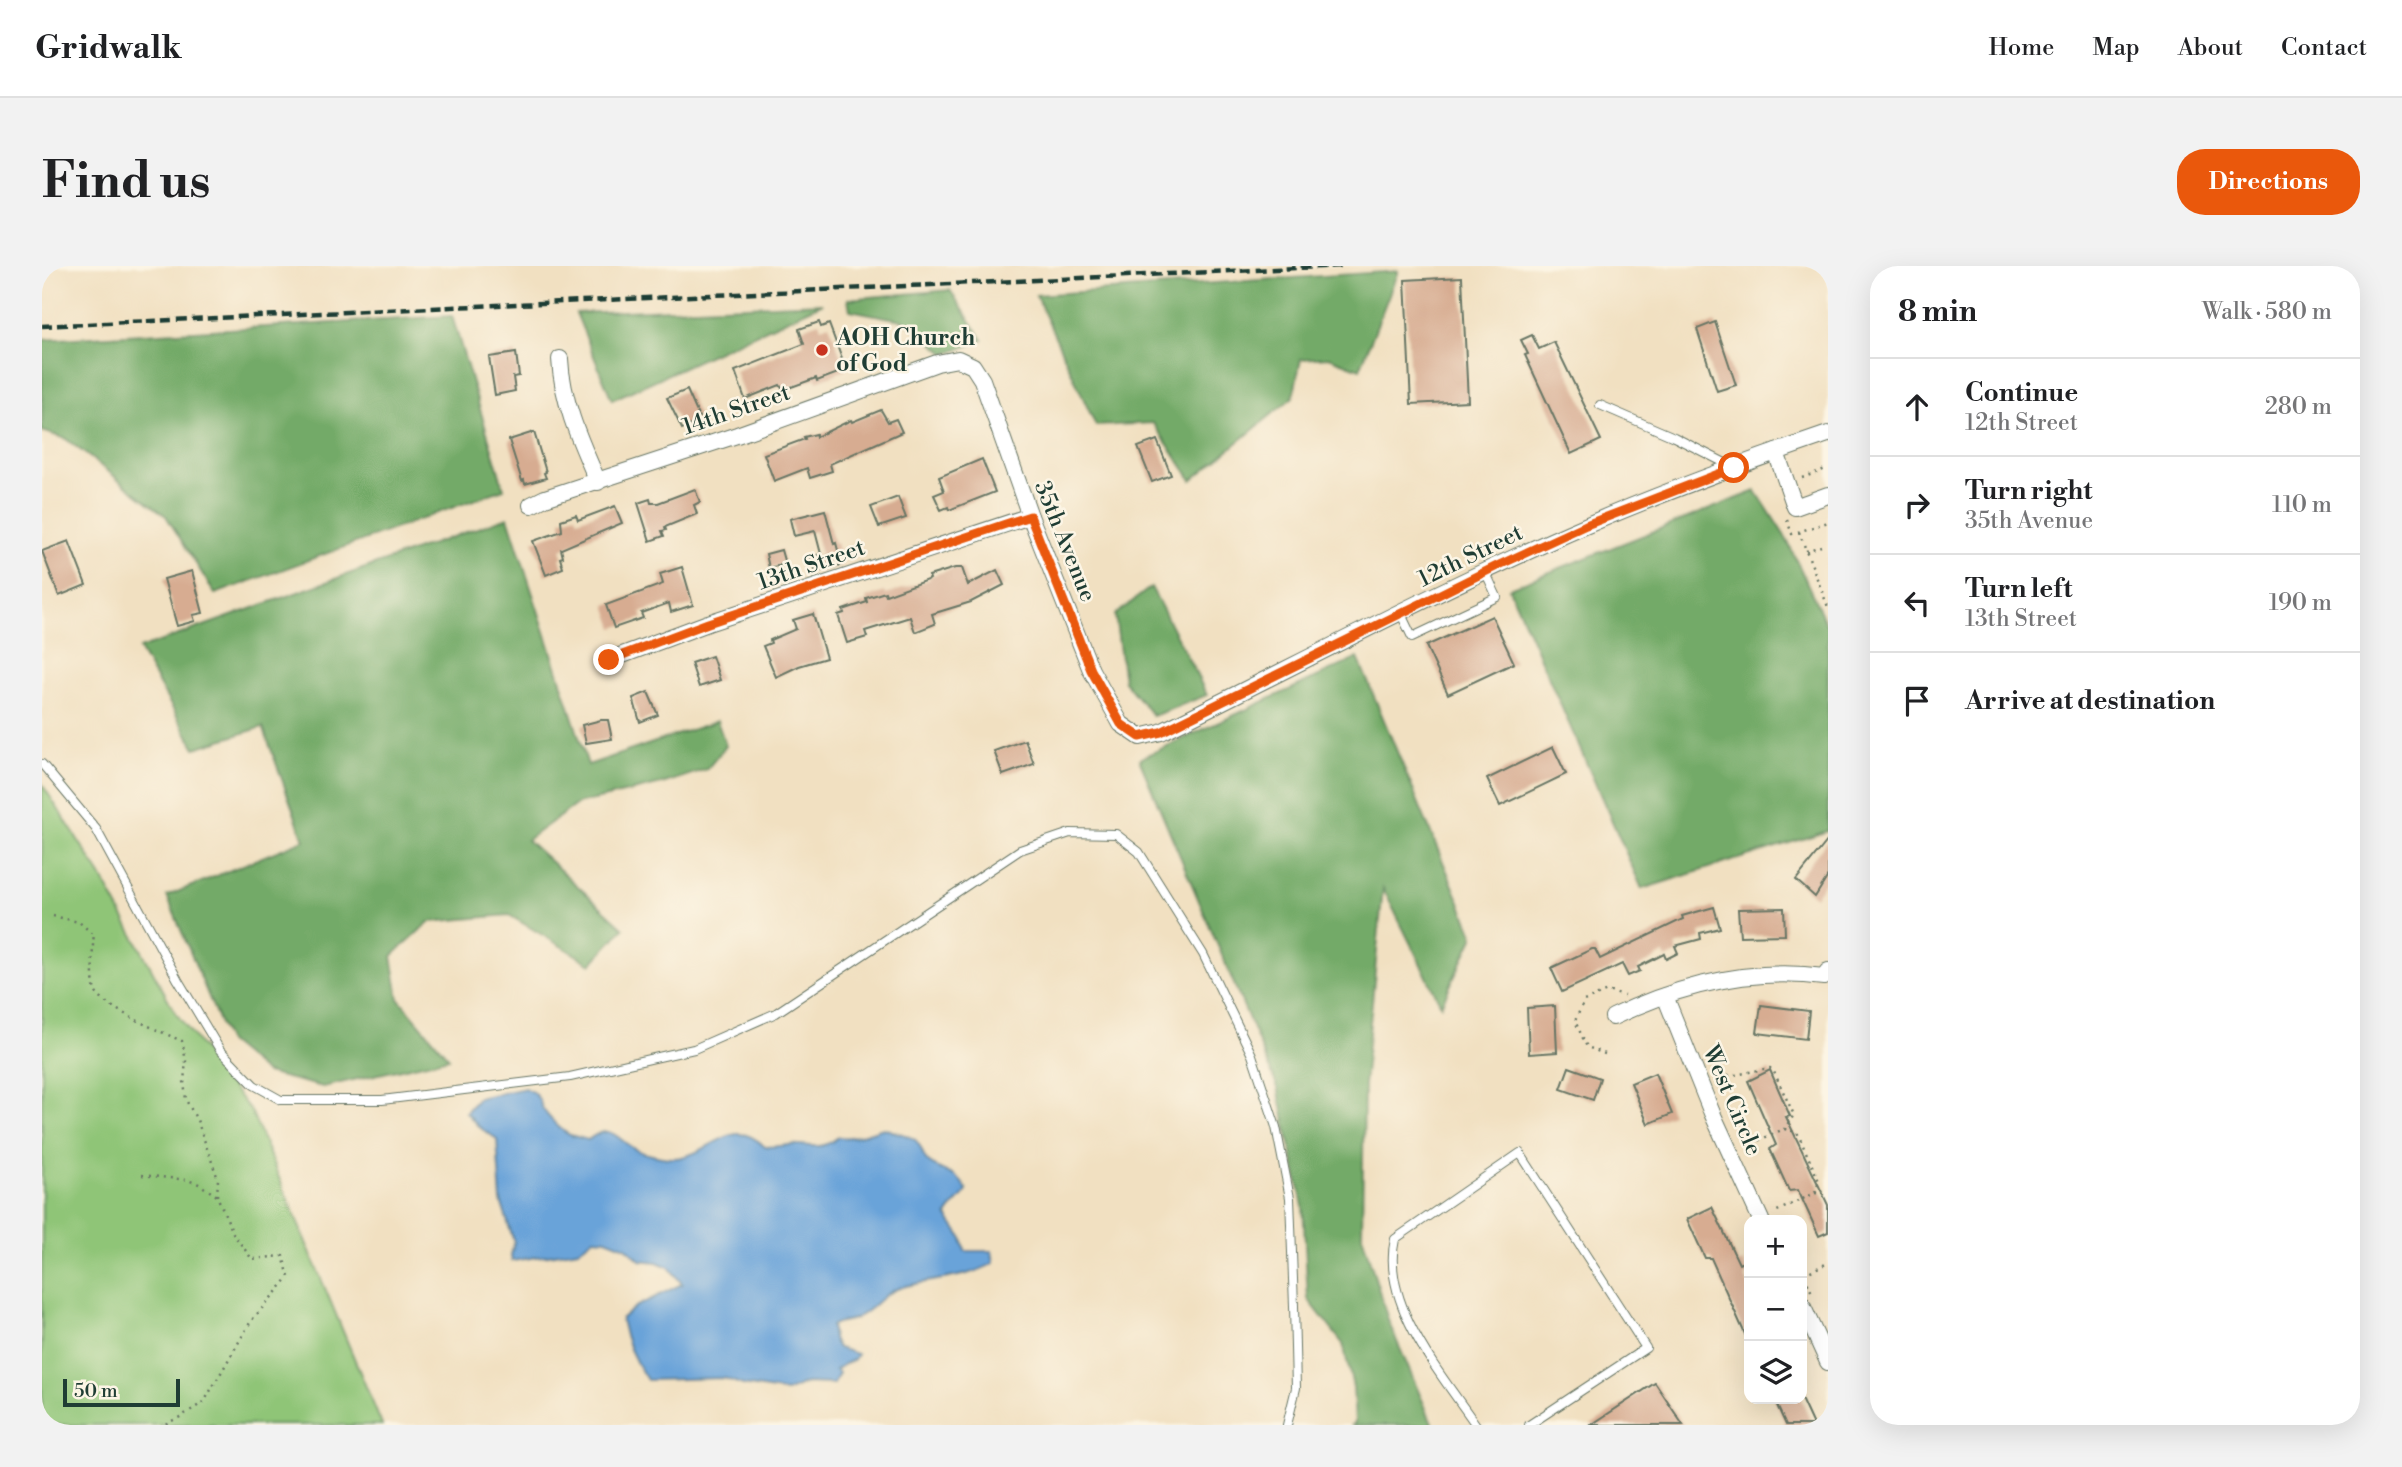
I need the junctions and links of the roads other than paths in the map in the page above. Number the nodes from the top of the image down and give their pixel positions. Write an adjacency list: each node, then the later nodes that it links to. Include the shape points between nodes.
1 (560, 359): 7 (street, via 576,429)
2 (958, 359): 7 (street, 14th Street, via 919,368); 10 (street, 35th Avenue, via 973,366 982,380)
3 (1601, 405): 6 (lane)
4 (1828, 434): 5 (street, 12th Street)
5 (1776, 452): 6 (street, 12th Street); 8 (street, via 1795,507)
6 (1734, 468): 11 (street, 12th Street, via 1586,525)
7 (598, 482): 9 (street, 14th Street)
8 (1828, 495)
9 (531, 505)
10 (1030, 516): 13 (street, 13th Street); 14 (street, 35th Avenue, via 1091,670 1121,724)
11 (1485, 571): 12 (street, 12th Street); 12 (lane, via 1497,597 1412,637)
12 (1401, 614): 14 (street, 12th Street, via 1161,732)
13 (609, 660)
14 (1140, 737)
15 (42, 764): 22 (lane, via 96,829 177,980 220,1049 254,1085 281,1100 382,1100 570,1077 694,1049 776,1013 1020,850 1070,832 1116,834 1139,852 1203,954 1252,1055 1276,1127 1290,1198 1294,1306 1296,1388)
16 (1827, 975): 17 (street, via 1739,975)
17 (1665, 996): 18 (street); 19 (street, West Circle)
18 (1613, 1017)
19 (1759, 1215)
20 (1807, 1316): 21 (street)
21 (1828, 1362)
22 (1287, 1425)
23 (1476, 1425): 24 (lane, via 1404,1315 1392,1253 1395,1239 1520,1153 1646,1348)
24 (1529, 1425)

